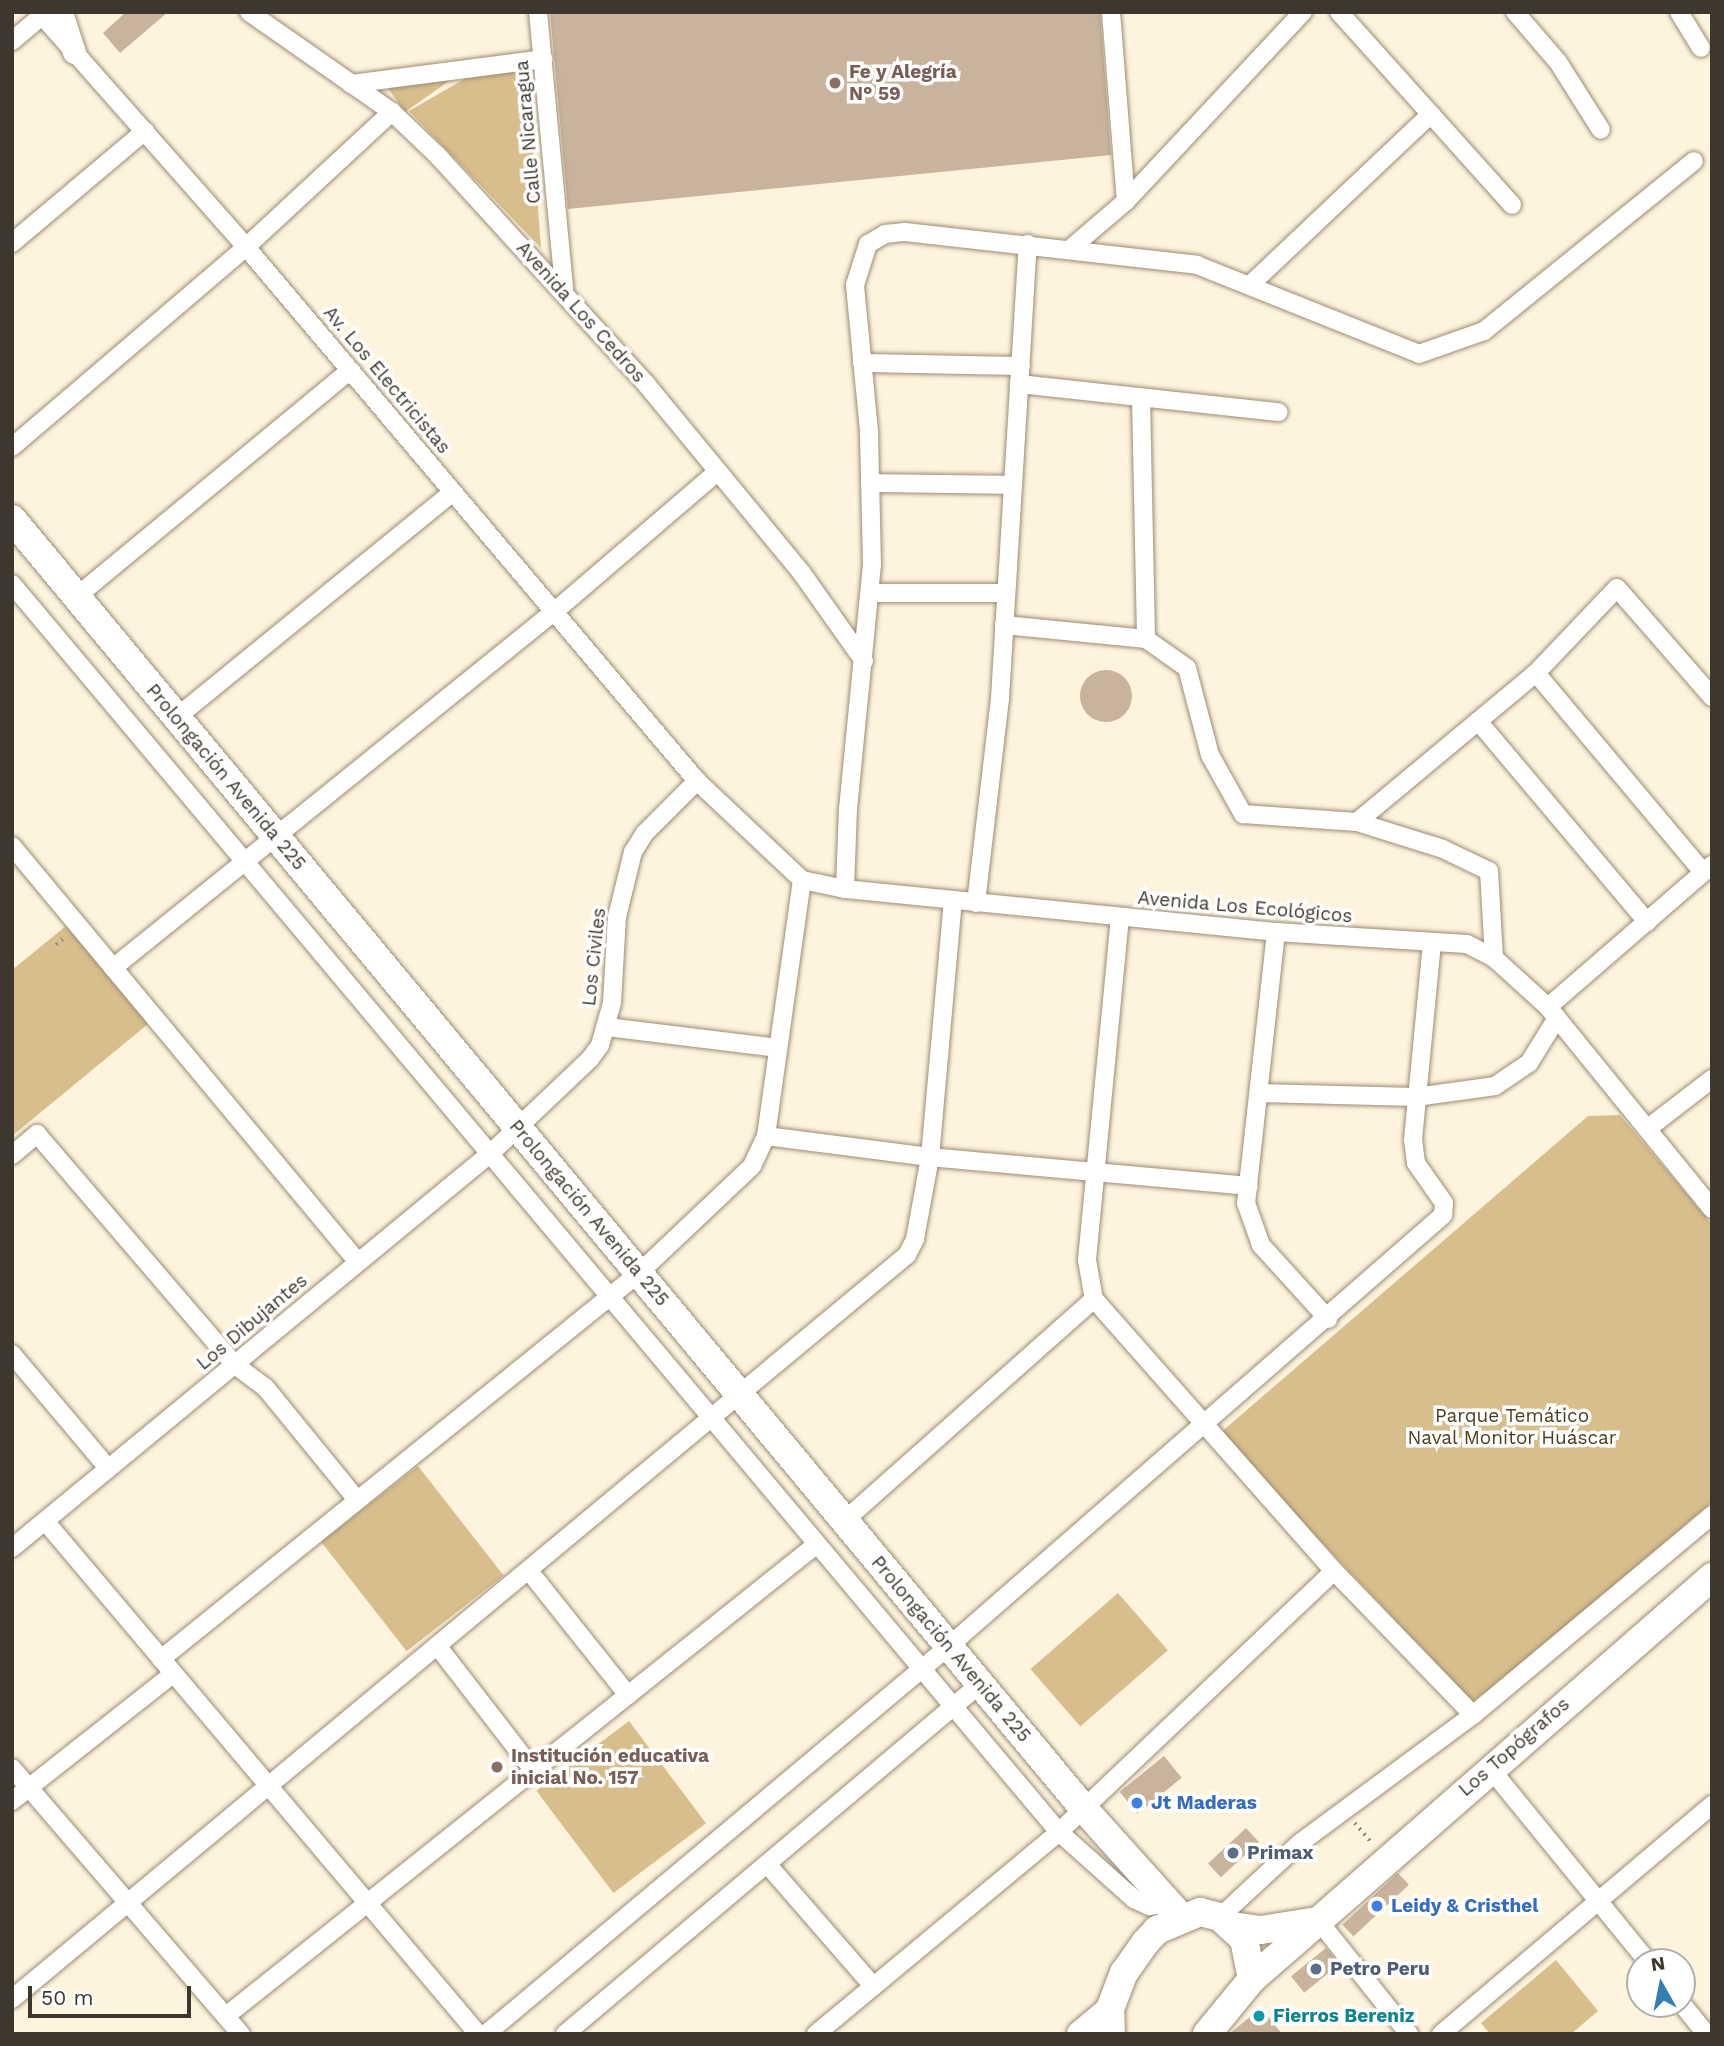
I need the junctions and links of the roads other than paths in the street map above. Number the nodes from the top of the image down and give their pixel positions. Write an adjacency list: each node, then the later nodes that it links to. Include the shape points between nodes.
1 (249, 12): 13 (street, Avenida Los Cedros)
2 (538, 12): 12 (street, Calle Nicaragua)
3 (1111, 12): 19 (street)
4 (1303, 12): 19 (street)
5 (1339, 12): 15 (street)
6 (1514, 12): 16 (street, via 1558,62)
7 (1679, 12): 10 (street)
8 (47, 14): 9 (street); 11 (street)
9 (12, 41)
10 (1701, 48)
11 (74, 52): 17 (street, Av. Los Electricistas)
12 (543, 58): 13 (street); 26 (street, Calle Nicaragua)
13 (351, 84): 14 (street, Avenida Los Cedros)
14 (392, 112): 23 (street); 26 (street, Avenida Los Cedros)
15 (1431, 114): 20 (street); 25 (street)
16 (1601, 130)
17 (145, 131): 21 (street); 23 (street, Av. Los Electricistas)
18 (1694, 161): 25 (street, via 1484,331 1419,354)
19 (1126, 201): 24 (street)
20 (1512, 205)
21 (12, 243)
22 (1028, 244): 24 (street); 27 (street, via 905,232 886,233 868,244 855,285); 28 (street)
23 (246, 247): 29 (street, Av. Los Electricistas); 33 (street)
24 (1070, 249): 25 (street, via 1197,265)
25 (1250, 285)
26 (564, 289): 34 (street, Avenida Los Cedros)
27 (862, 363): 28 (street); 35 (street)
28 (1021, 366): 30 (street)
29 (350, 370): 37 (street, Av. Los Electricistas); 42 (street)
30 (1019, 384): 31 (street); 36 (street)
31 (1141, 398): 32 (street); 45 (street)
32 (1278, 412)
33 (12, 447)
34 (716, 473): 43 (street); 46 (street, Avenida Los Cedros, via 801,572)
35 (870, 483): 36 (street); 40 (street)
36 (1013, 485): 41 (street)
37 (453, 492): 43 (street, Av. Los Electricistas); 49 (street)
38 (14, 526): 42 (main road, Prolongación Avenida 225)
39 (12, 584): 55 (street, Prolongación Avenida 225)
40 (870, 593): 41 (street); 46 (street)
41 (1006, 593): 44 (street)
42 (76, 597): 49 (main road, Prolongación Avenida 225)
43 (555, 611): 51 (street, Av. Los Electricistas); 53 (street)
44 (1004, 625): 45 (street); 60 (street)
45 (1146, 639): 52 (street, via 1187,668 1210,755 1243,814)
46 (864, 661): 58 (street, via 848,809)
47 (1535, 673): 48 (street, via 1617,588); 50 (street); 56 (street)
48 (1712, 697)
49 (177, 717): 53 (main road, Prolongación Avenida 225)
50 (1478, 721): 52 (street); 62 (street)
51 (697, 781): 57 (street); 68 (street, Los Civiles, via 645,832 633,852 617,917)
52 (1357, 822): 65 (street, via 1443,849 1489,871)
53 (275, 836): 55 (street); 73 (main road, Prolongación Avenida 225)
54 (12, 846): 66 (street)
55 (243, 862): 66 (street); 76 (street, Prolongación Avenida 225)
56 (1707, 868): 62 (street)
57 (802, 880): 58 (street, Avenida Los Ecológicos); 69 (street)
58 (845, 889): 59 (street, Avenida Los Ecológicos)
59 (953, 900): 60 (street, Avenida Los Ecológicos); 78 (street)
60 (976, 903): 61 (street, Avenida Los Ecológicos)
61 (1120, 917): 63 (street, Avenida Los Ecológicos); 79 (street)
62 (1647, 922): 67 (street)
63 (1276, 932): 64 (street, Avenida Los Ecológicos); 71 (street)
64 (1432, 942): 65 (street, Avenida Los Ecológicos, via 1467,944); 72 (street)
65 (1494, 958): 67 (street, Avenida Los Ecológicos)
66 (113, 968): 82 (street)
67 (1553, 1013): 72 (street, via 1529,1063 1516,1076 1494,1086); 74 (street, Avenida Los Ecológicos)
68 (607, 1027): 69 (street); 73 (street, Los Civiles, via 590,1059)
69 (778, 1048): 75 (street)
70 (1712, 1079): 74 (street)
71 (1259, 1093): 72 (street); 80 (street)
72 (1416, 1097): 86 (street, via 1416,1163 1446,1210)
73 (518, 1128): 76 (street, Los Dibujantes); 83 (main road, Prolongación Avenida 225)
74 (1647, 1129): 81 (street, Avenida Los Ecológicos)
75 (766, 1136): 78 (street); 83 (street, via 752,1166)
76 (492, 1152): 82 (street, Los Dibujantes); 84 (street, Prolongación Avenida 225)
77 (12, 1154): 88 (street, via 37,1134)
78 (929, 1157): 79 (street); 89 (street, via 915,1239 907,1255)
79 (1095, 1169): 80 (street); 85 (street, via 1087,1261)
80 (1249, 1186): 86 (street, via 1246,1203 1261,1245)
81 (1712, 1209)
82 (357, 1261): 88 (street, Los Dibujantes)
83 (639, 1273): 84 (street); 89 (main road, Prolongación Avenida 225)
84 (607, 1296): 90 (street, Prolongación Avenida 225); 93 (street)
85 (1094, 1299): 91 (street); 96 (street)
86 (1328, 1319): 91 (street)
87 (12, 1354): 92 (street)
88 (234, 1364): 92 (street, Los Dibujantes); 93 (street, via 265,1387)
89 (740, 1395): 90 (street); 96 (main road, Prolongación Avenida 225)
90 (713, 1418): 97 (street, Prolongación Avenida 225); 99 (street)
91 (1204, 1426): 100 (street); 102 (street)
92 (108, 1468): 95 (street, Los Dibujantes)
93 (358, 1500): 104 (street)
94 (1712, 1515): 110 (street)
95 (45, 1521): 98 (street, Los Dibujantes); 104 (street)
96 (844, 1521): 102 (main road, Prolongación Avenida 225)
97 (817, 1544): 105 (street, Prolongación Avenida 225); 108 (street)
98 (12, 1548)
99 (529, 1571): 103 (street); 108 (street)
100 (1334, 1571): 110 (street); 118 (street)
101 (1712, 1577): 111 (main road, Los Topógrafos)
102 (949, 1646): 105 (street); 107 (main road, Prolongación Avenida 225)
103 (439, 1648): 113 (street); 115 (street)
104 (161, 1659): 106 (street)
105 (923, 1668): 109 (street, Prolongación Avenida 225); 135 (street)
106 (173, 1674): 114 (street); 115 (street)
107 (980, 1684): 109 (street); 118 (main road, Prolongación Avenida 225)
108 (628, 1695): 113 (street)
109 (953, 1706): 119 (street, Prolongación Avenida 225); 120 (street)
110 (1473, 1715): 126 (street, via 1300,1843)
111 (1489, 1767): 121 (street); 125 (main road, Los Topógrafos)
112 (12, 1768): 114 (street)
113 (535, 1772): 123 (street)
114 (30, 1788): 116 (street); 122 (street)
115 (270, 1788): 122 (street); 123 (street)
116 (12, 1801)
117 (1712, 1805): 121 (street)
118 (1084, 1809): 119 (street); 124 (main road, Prolongación Avenida 225)
119 (1059, 1832): 124 (street, Prolongación Avenida 225, via 1133,1899); 129 (street)
120 (766, 1864): 129 (street); 136 (street)
121 (1598, 1899): 127 (street); 141 (street)
122 (129, 1904): 130 (street); 131 (street)
123 (369, 1906): 131 (street); 134 (street)
124 (1176, 1910): 126 (main road); 132 (main road, via 1124,1973)
125 (1318, 1920): 126 (main road, via 1261,1930); 128 (main road, Los Topógrafos); 140 (street)
126 (1226, 1921): 128 (main road, via 1244,1939)
127 (1637, 1948)
128 (1252, 1979): 139 (main road, Los Topógrafos)
129 (873, 1986): 137 (street)
130 (12, 1999)
131 (226, 2016): 133 (street)
132 (1111, 2021): 138 (main road)
133 (241, 2034)
134 (478, 2034)
135 (486, 2034)
136 (565, 2034)
137 (816, 2034)
138 (1080, 2034)
139 (1208, 2034)
140 (1409, 2034)
141 (1441, 2034)

